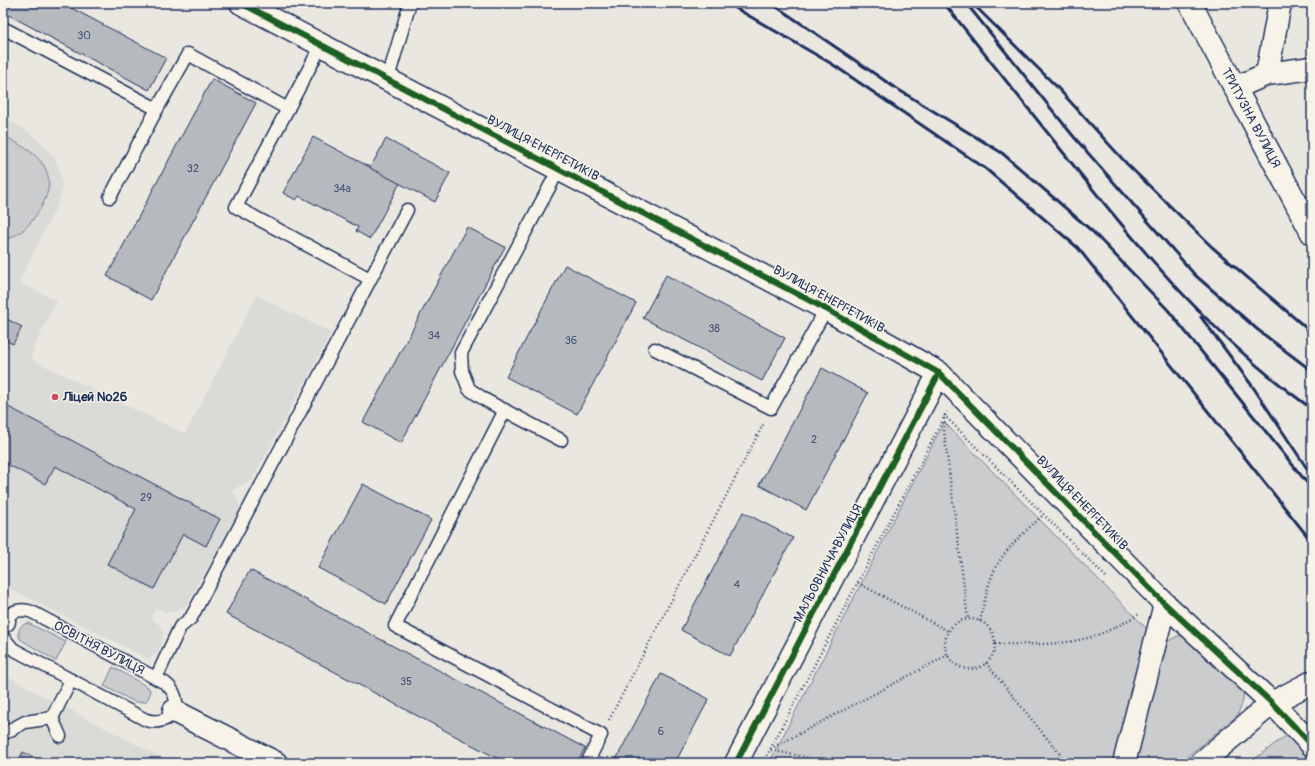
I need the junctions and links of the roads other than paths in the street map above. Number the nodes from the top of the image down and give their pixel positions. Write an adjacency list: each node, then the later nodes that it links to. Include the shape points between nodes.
1 (241, 3): 6 (street, ВУЛИЦЯ ЕНЕРГЕТИКІВ)
2 (410, 3): 9 (lane)
3 (1190, 3): 10 (street, ТРИТУЗНА ВУЛИЦЯ)
4 (1280, 3): 8 (street)
5 (3, 28): 11 (lane)
6 (322, 44): 9 (street, ВУЛИЦЯ ЕНЕРГЕТИКІВ); 12 (lane)
7 (1312, 68): 8 (street)
8 (1268, 74): 10 (street)
9 (388, 78): 13 (street, ВУЛИЦЯ ЕНЕРГЕТИКІВ)
10 (1235, 88): 16 (street, ТРИТУЗНА ВУЛИЦЯ)
11 (157, 109): 12 (lane, via 188,54); 14 (lane)
12 (288, 109): 17 (lane, via 236,207)
13 (559, 169): 18 (street, ВУЛИЦЯ ЕНЕРГЕТИКІВ); 21 (lane, via 462,353 462,371 469,389)
14 (110, 197)
15 (407, 210): 17 (lane)
16 (1312, 233)
17 (370, 279): 25 (lane, via 191,618 180,627)
18 (826, 309): 19 (lane, via 771,408); 20 (street, ВУЛИЦЯ ЕНЕРГЕТИКІВ)
19 (655, 349)
20 (939, 373): 23 (street, ВУЛИЦЯ ЕНЕРГЕТИКІВ); 36 (street, МАЛЬОВНИЧА ВУЛИЦЯ)
21 (505, 410): 22 (lane); 35 (lane, via 395,626 601,735)
22 (561, 440)
23 (1165, 604): 28 (street, ВУЛИЦЯ ЕНЕРГЕТИКІВ); 37 (street)
24 (3, 626): 25 (lane, ОСВІТНЯ ВУЛИЦЯ, via 9,615 16,611 32,612); 26 (lane, ОСВІТНЯ ВУЛИЦЯ, via 13,649)
25 (156, 678): 29 (lane, ОСВІТНЯ ВУЛИЦЯ, via 172,688 176,695)
26 (71, 680): 29 (lane, ОСВІТНЯ ВУЛИЦЯ, via 154,722 169,718); 30 (lane)
27 (1312, 682): 28 (street)
28 (1272, 704): 33 (street, ВУЛИЦЯ ЕНЕРГЕТИКІВ); 38 (street)
29 (174, 711): 34 (street)
30 (52, 718): 31 (lane, via 25,722); 32 (lane)
31 (3, 734)
32 (60, 736)
33 (1312, 745)
34 (276, 763)
35 (587, 763)
36 (736, 763)
37 (1124, 763)
38 (1201, 763)

